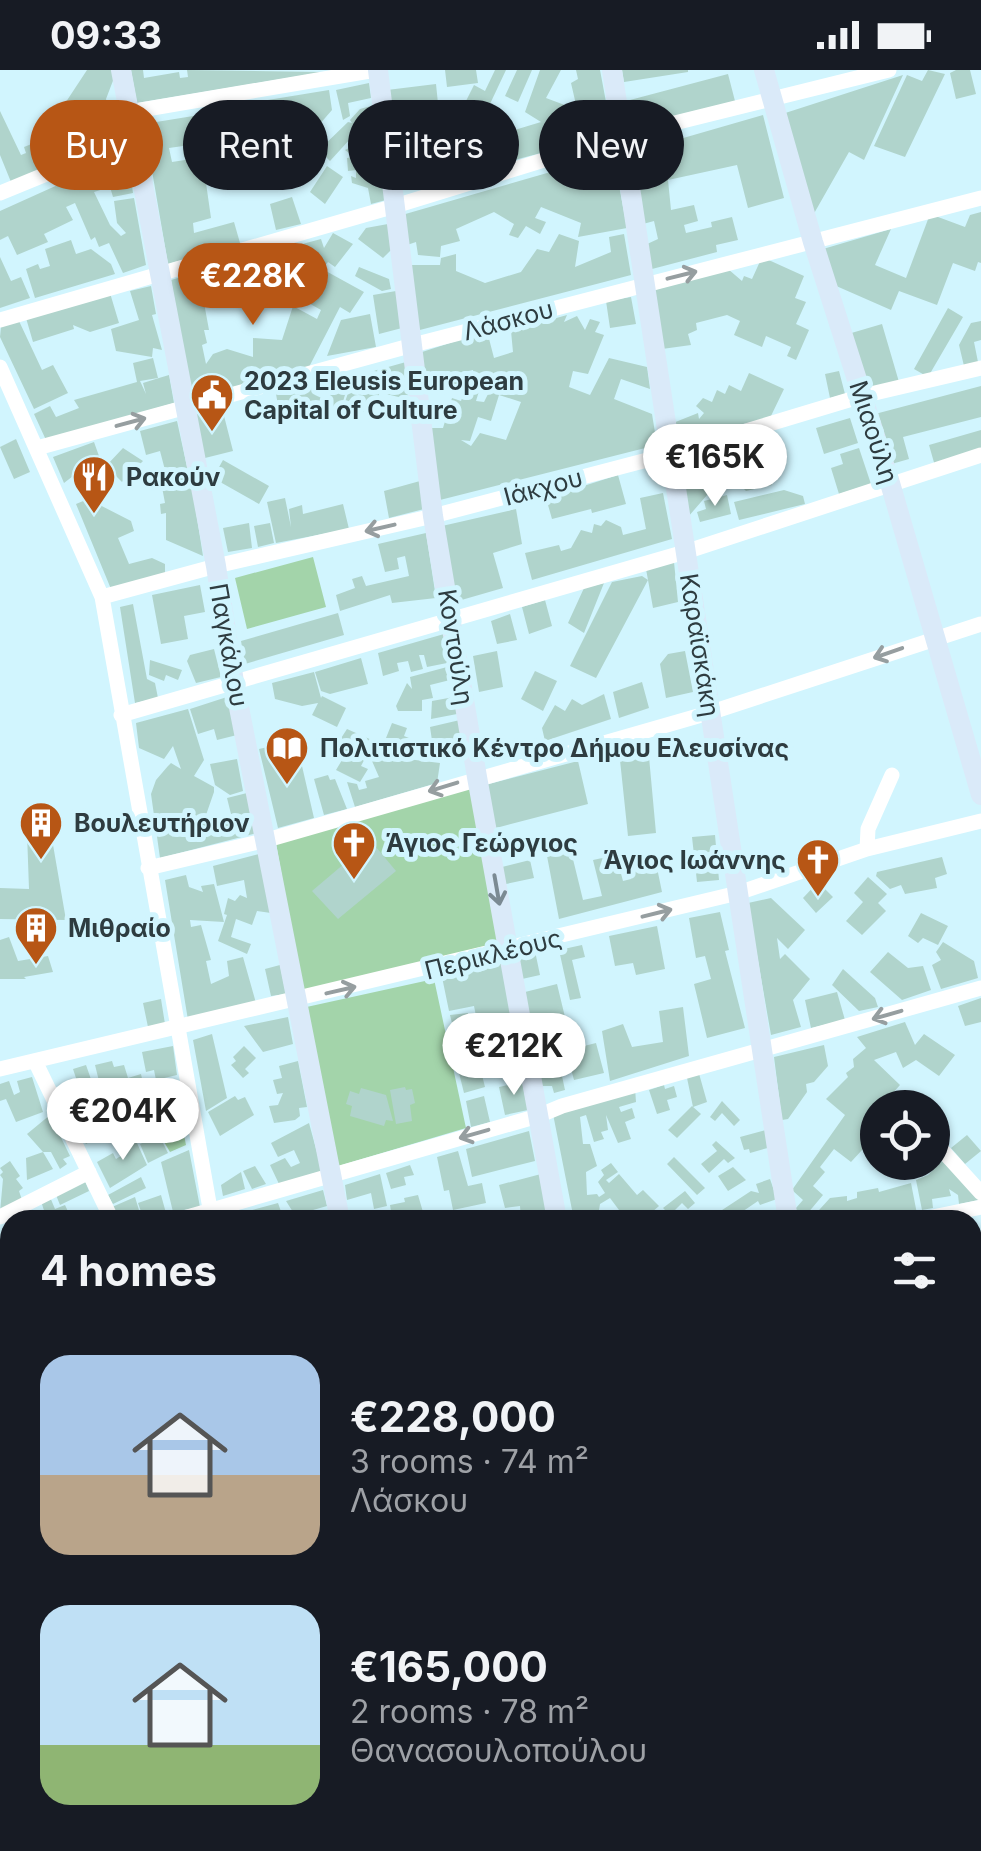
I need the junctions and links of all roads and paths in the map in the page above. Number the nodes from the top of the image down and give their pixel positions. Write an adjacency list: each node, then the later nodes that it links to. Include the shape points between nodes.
1 (121, 70): 6 (main road, Παγκάλου)
2 (377, 70): 9 (street); 17 (main road, Κοντούλη)
3 (612, 70): 7 (main road, Καραϊσκάκη)
4 (764, 70): 8 (main road, Μιαούλη)
5 (889, 70): 8 (street)
6 (127, 100)
7 (617, 100)
8 (773, 101): 10 (street); 18 (main road, Μιαούλη)
9 (163, 106)
10 (684, 122)
11 (539, 162): 17 (street)
12 (30, 177): 13 (street)
13 (2, 188)
14 (144, 190): 19 (main road, Παγκάλου)
15 (630, 190): 20 (main road, Καραϊσκάκη)
16 (981, 198): 18 (street, Λάσκου)
17 (395, 206): 19 (street); 22 (main road, Κοντούλη)
18 (813, 242): 20 (street, Λάσκου, one-way to 18); 25 (main road, Μιαούλη)
19 (159, 274): 21 (street); 26 (main road, Παγκάλου)
20 (643, 285): 22 (street, Λάσκου); 28 (main road, Καραϊσκάκη)
21 (0, 320)
22 (412, 345): 26 (street, Λάσκου); 31 (main road, Κοντούλη)
23 (0, 367): 27 (street)
24 (981, 368): 25 (street, Ιάκχου)
25 (862, 396): 28 (street, Ιάκχου); 30 (main road, Μιαούλη)
26 (183, 408): 27 (street, Λάσκου, one-way to 26); 33 (main road, Παγκάλου)
27 (37, 448): 34 (street)
28 (670, 454): 31 (street, Ιάκχου); 32 (main road, Καραϊσκάκη)
29 (981, 456): 30 (street)
30 (890, 482): 32 (street); 37 (main road, Μιαούλη)
31 (433, 516): 33 (street, Ιάκχου, one-way to 33); 35 (main road, Κοντούλη)
32 (685, 552): 35 (street); 39 (main road, Καραϊσκάκη)
33 (216, 566): 34 (street, Ιάκχου); 38 (main road, Παγκάλου)
34 (102, 598): 40 (street)
35 (452, 621): 38 (street); 42 (main road, Κοντούλη)
36 (981, 624): 37 (street)
37 (936, 636): 39 (street, one-way to 39); 43 (main road, Μιαούλη)
38 (234, 682): 40 (street); 45 (main road, Παγκάλου)
39 (712, 712): 42 (street); 48 (main road, Καραϊσκάκη)
40 (120, 715): 47 (street)
41 (892, 775): 46 (street, via 868,829)
42 (477, 777): 45 (street, one-way to 45); 49 (main road, Κοντούλη, one-way to 49)
43 (981, 796)
44 (981, 821): 46 (street, Περικλέους)
45 (267, 840): 47 (street); 51 (main road, Παγκάλου)
46 (867, 849): 48 (street, Περικλέους)
47 (148, 868): 52 (street)
48 (738, 893): 49 (street, Περικλέους, one-way to 48); 53 (main road, Καραϊσκάκη)
49 (508, 950): 51 (street, Περικλέους, one-way to 49); 56 (main road, Κοντούλη)
50 (981, 988): 53 (street, one-way to 53)
51 (295, 1001): 52 (street, Περικλέους); 59 (main road, Παγκάλου)
52 (177, 1026): 54 (street, Περικλέους); 63 (street)
53 (761, 1051): 56 (street); 67 (main road, Καραϊσκάκη)
54 (35, 1061): 55 (street, Περικλέους); 58 (street)
55 (0, 1069)
56 (538, 1116): 59 (street, one-way to 59); 66 (main road, Κοντούλη)
57 (950, 1158): 60 (street)
58 (89, 1172): 61 (street); 62 (street)
59 (331, 1176): 64 (street); 65 (main road, Παγκάλου)
60 (981, 1193)
61 (14, 1210)
62 (107, 1210)
63 (210, 1210)
64 (226, 1210)
65 (338, 1210)
66 (555, 1210)
67 (786, 1210)

